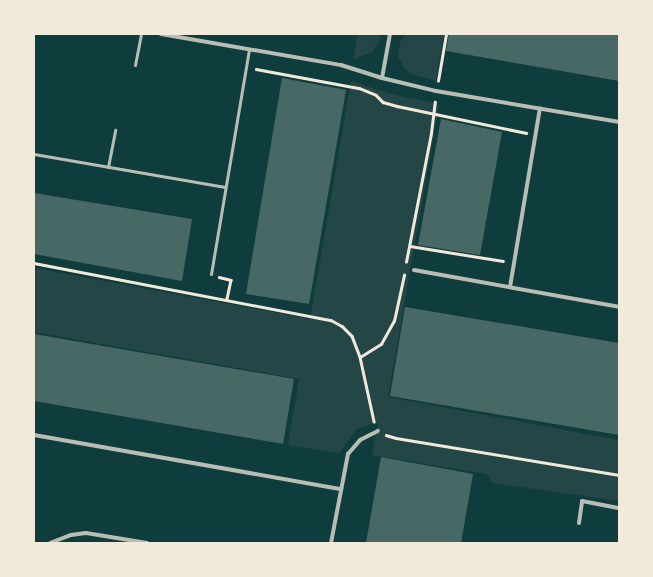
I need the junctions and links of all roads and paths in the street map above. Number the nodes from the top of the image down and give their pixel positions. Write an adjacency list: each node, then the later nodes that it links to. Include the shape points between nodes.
1 (141, 34): 6 (lane)
2 (161, 34): 5 (street)
3 (390, 34): 8 (street)
4 (446, 34): 9 (path)
5 (249, 49): 7 (lane); 8 (street, via 341,65)
6 (135, 65)
7 (246, 67): 11 (path, via 359,88 376,95 383,102); 17 (lane)
8 (382, 78): 9 (street)
9 (436, 91): 10 (street); 11 (path)
10 (540, 108): 12 (street); 14 (street)
11 (433, 115): 14 (path); 18 (path)
12 (619, 122)
13 (115, 130): 16 (lane)
14 (536, 135): 20 (street)
15 (34, 154): 16 (lane)
16 (108, 167): 17 (lane)
17 (226, 187): 22 (lane)
18 (410, 246): 20 (path); 26 (path, via 394,321 381,344)
19 (34, 263): 24 (path)
20 (514, 263): 23 (street)
21 (414, 270): 23 (street)
22 (211, 274): 24 (path, via 231,280)
23 (510, 287): 25 (street)
24 (227, 299): 26 (path, via 331,320 352,336)
25 (619, 307)
26 (360, 357): 27 (path, via 372,419)
27 (378, 430): 29 (path, via 396,438); 30 (street, via 360,440 348,454)
28 (34, 435): 30 (street)
29 (619, 475)
30 (341, 489): 35 (street)
31 (619, 508): 32 (street, via 582,501)
32 (578, 522)
33 (50, 543): 34 (street, via 71,535 86,533)
34 (147, 543)
35 (331, 543)

